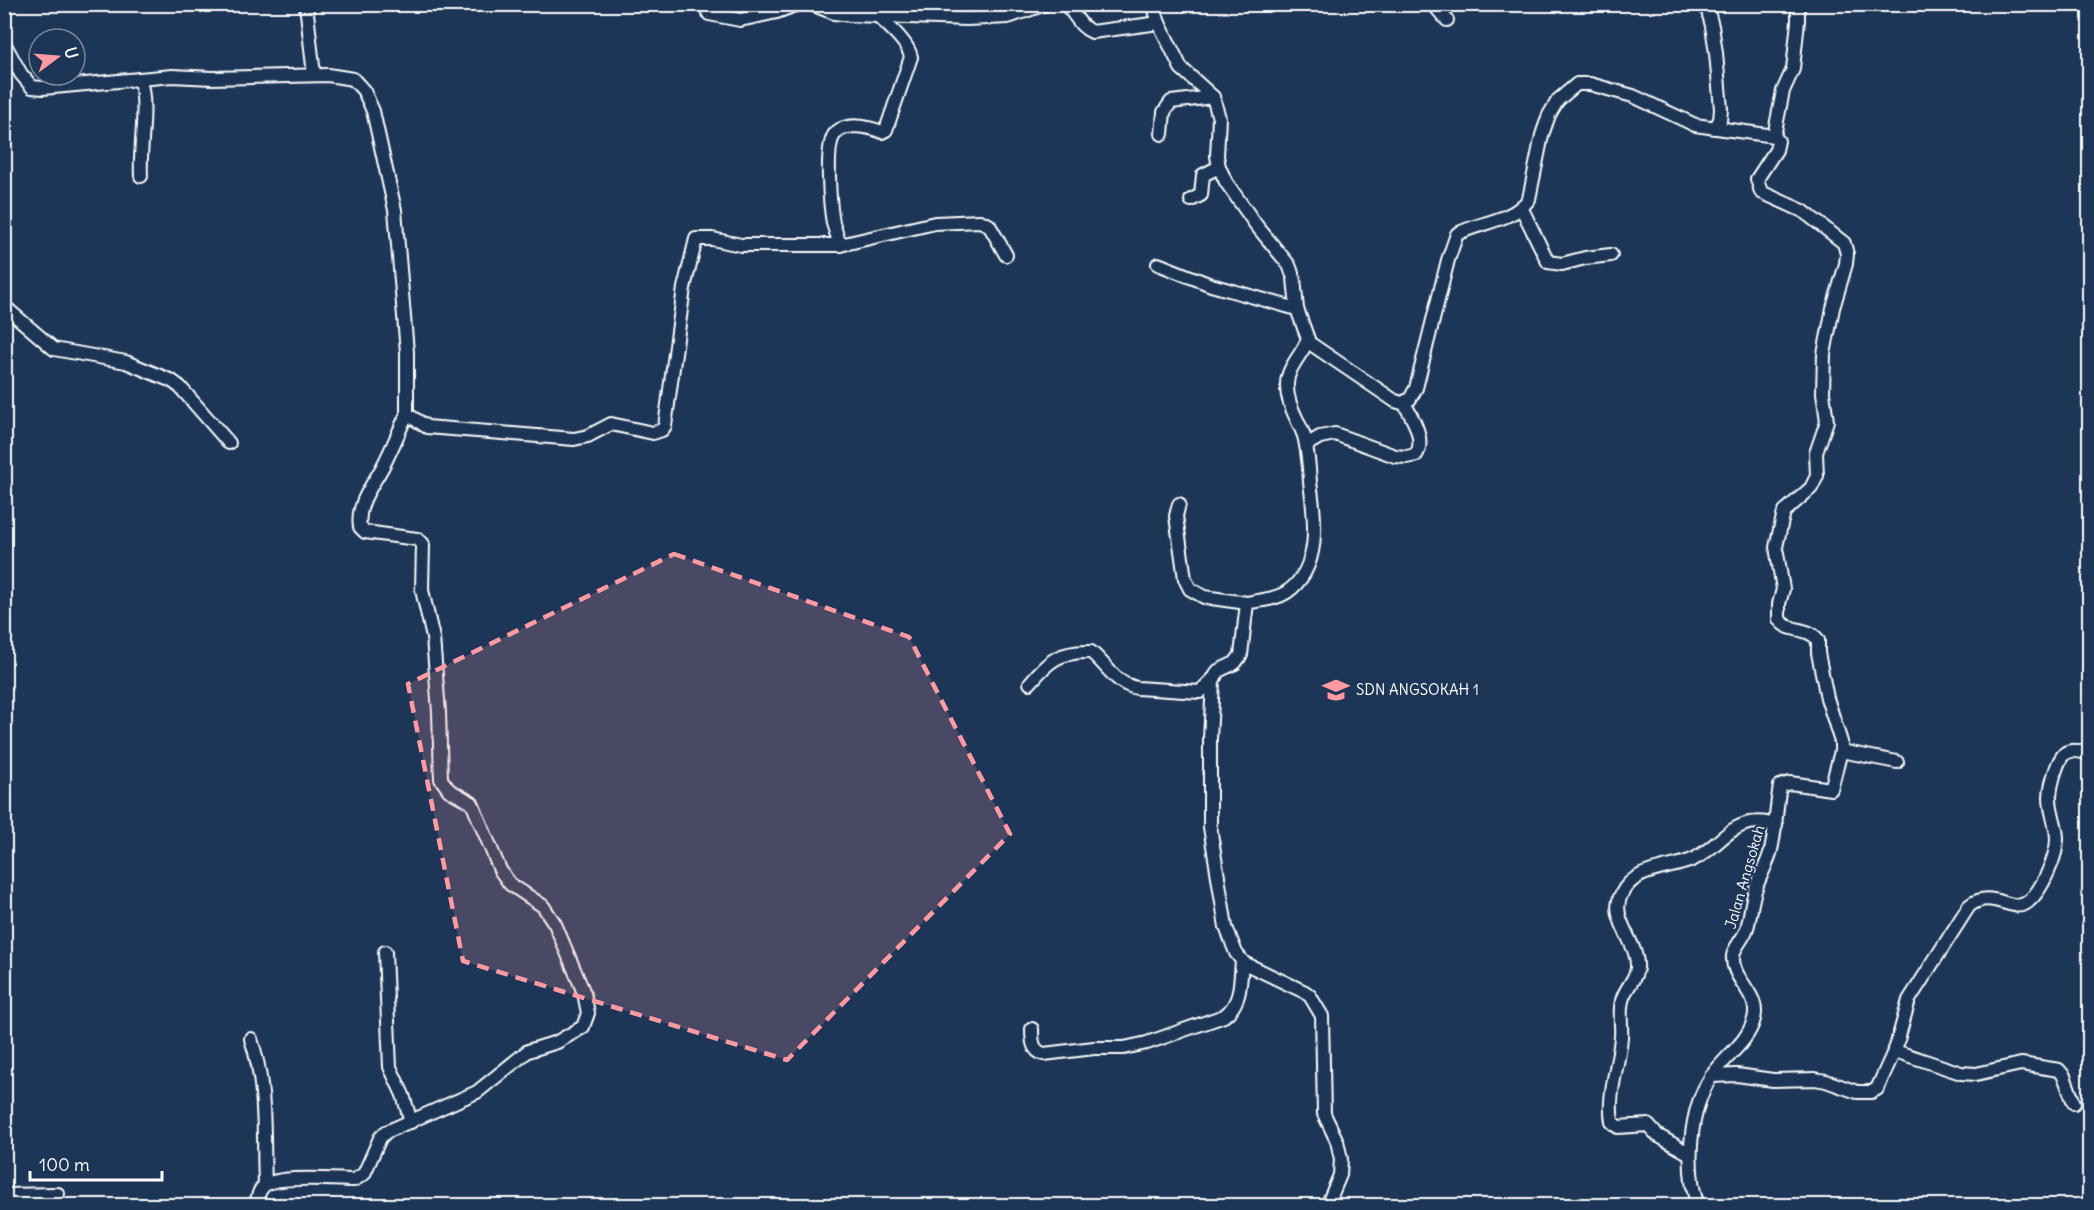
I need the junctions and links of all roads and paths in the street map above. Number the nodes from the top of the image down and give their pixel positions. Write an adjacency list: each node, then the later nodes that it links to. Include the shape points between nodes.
1 (306, 4): 15 (street)
2 (704, 4): 3 (street, via 709,14 740,21)
3 (798, 4)
4 (811, 4): 11 (street, via 834,13)
5 (1046, 4): 11 (street, via 1008,17)
6 (1065, 4): 13 (street, via 1080,25 1092,32)
7 (1153, 4): 13 (street)
8 (1433, 4): 12 (street)
9 (1706, 4): 18 (street, via 1721,109)
10 (1798, 4): 20 (street, via 1793,69 1783,92)
11 (878, 16): 25 (street, via 906,45 911,57 886,130 856,126 833,136 829,160 831,200)
12 (1447, 20)
13 (1159, 23): 17 (street, via 1185,74)
14 (4, 43): 16 (street, via 32,87)
15 (314, 75): 16 (street); 33 (street, via 353,79 373,111 395,210 407,351)
16 (139, 79): 22 (street, via 143,101)
17 (1214, 97): 19 (street, via 1171,102 1164,112); 21 (street, via 1219,118)
18 (1715, 128): 20 (street); 24 (street, via 1684,121 1633,96 1577,84 1552,106 1529,199)
19 (1162, 134)
20 (1774, 136): 40 (street, Jalan Angsokah, via 1777,146 1757,179 1761,192 1803,211 1846,248 1846,264 1824,354 1827,421 1816,453 1817,476 1811,488 1784,512 1776,548 1783,589 1779,619 1784,626 1812,634 1818,640)
21 (1219, 167): 23 (street, via 1203,175 1201,195); 30 (street, via 1256,225 1289,265)
22 (141, 176)
23 (1191, 200)
24 (1521, 207): 27 (street, via 1548,261 1562,264); 32 (street, via 1457,234 1416,388)
25 (840, 245): 26 (street, via 934,223 980,221 989,225); 33 (street, via 741,245 696,239 684,288 664,426 658,433 611,424 574,439 427,427)
26 (1006, 255)
27 (1611, 255)
28 (1158, 264): 30 (street, via 1210,285)
29 (4, 306): 34 (street, via 54,349 115,359 172,381)
30 (1297, 309): 31 (street)
31 (1308, 342): 32 (street, via 1382,393); 35 (street, via 1287,383 1290,404)
32 (1404, 403): 35 (street, via 1419,440 1416,455 1395,456 1335,434)
33 (407, 414): 51 (street, via 365,497 360,527 365,532 423,544 422,590 433,638 441,778 449,790 472,803 506,879 546,909 568,953 588,1012 580,1030 528,1051 477,1092)
34 (229, 443)
35 (1306, 445): 37 (street, via 1315,524 1304,573 1282,595)
36 (1179, 504): 37 (street, via 1176,516 1185,579 1190,589 1204,597)
37 (1247, 603): 38 (street, via 1241,655)
38 (1214, 678): 39 (street, via 1200,692 1129,687 1091,652 1080,652 1052,660); 45 (street, via 1210,827 1226,927)
39 (1030, 683)
40 (1841, 751): 42 (street); 43 (street, Jalan Angsokah, via 1831,789 1782,784)
41 (2090, 754): 48 (street, via 2068,752 2058,765 2050,800 2057,841 2054,858 2040,886 2024,904 1988,898 1969,906 1909,1000)
42 (1897, 762)
43 (1776, 825): 49 (street, Jalan Angsokah, via 1769,857 1752,898 1744,939 1734,952 1735,972 1750,993 1754,1018 1737,1048); 52 (street, via 1762,822 1738,827 1698,857 1647,872 1624,890 1618,902 1637,966 1620,1010 1621,1040 1610,1104 1612,1122 1618,1127 1647,1125 1657,1136)
44 (385, 952): 51 (street, via 390,1067)
45 (1242, 961): 46 (street, via 1238,997 1230,1011 1147,1043 1044,1054 1034,1048); 57 (street, via 1300,988 1322,1016 1324,1114 1342,1165)
46 (1032, 1029)
47 (251, 1039): 53 (street, via 262,1083)
48 (1894, 1051): 49 (street, via 1881,1083 1871,1092 1857,1092 1815,1079); 50 (street, via 1961,1073 1976,1074 2021,1064 2059,1070)
49 (1711, 1076): 52 (street, Jalan Angsokah, via 1699,1103)
50 (2074, 1103)
51 (411, 1122): 53 (street, via 380,1138 359,1178 285,1179)
52 (1689, 1154): 58 (street, Jalan Angsokah)
53 (265, 1184): 56 (street)
54 (4, 1194): 55 (street)
55 (58, 1194)
56 (255, 1206)
57 (1327, 1206)
58 (1698, 1206)

